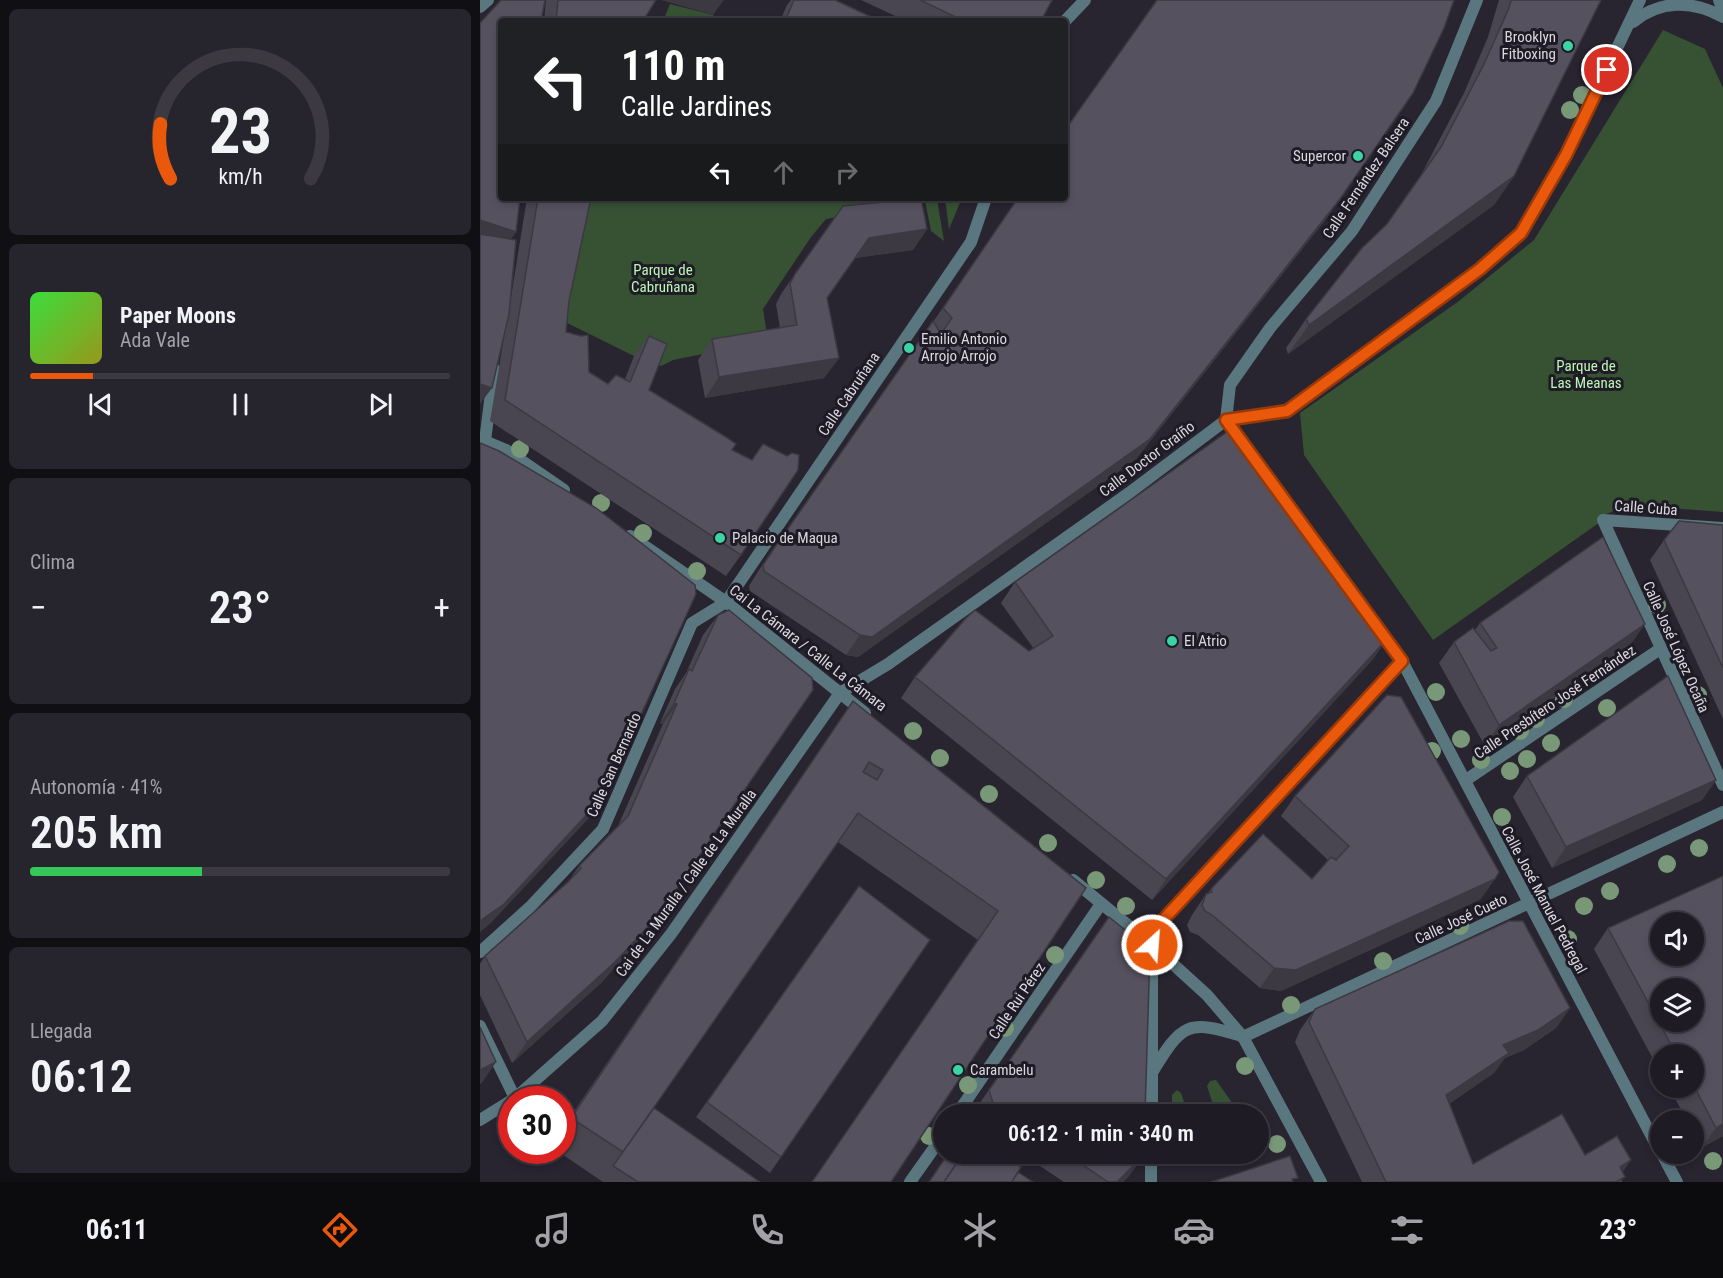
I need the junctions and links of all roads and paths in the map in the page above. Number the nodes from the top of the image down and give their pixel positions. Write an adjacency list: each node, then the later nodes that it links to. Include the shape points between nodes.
1 (488, 0): 6 (street)
2 (1085, 0): 9 (street)
3 (1477, 0): 13 (street, Calle Fernández Balsera, via 1436,101 1352,231 1270,328 1230,385)
4 (1640, 0): 10 (street, Calle Doctor Graíño)
5 (1719, 0): 7 (street)
6 (480, 7)
7 (1723, 10)
8 (1723, 17): 10 (street, Calle Doctor Graíño, via 1681,2 1660,3 1646,9)
9 (1068, 18)
10 (1628, 27): 13 (street, Calle Doctor Graíño, via 1566,155 1521,233 1480,269 1287,411)
11 (985, 201): 19 (street, Calle Cabruñana, via 970,242)
12 (495, 360): 14 (street)
13 (1229, 424): 23 (street, Calle Doctor Graíño, via 888,664)
14 (483, 440): 15 (street, via 506,450)
15 (573, 496)
16 (1603, 520): 17 (street, Calle Cuba); 21 (street, Calle José López Ocaña)
17 (1723, 528)
18 (620, 529): 19 (street, Cai La Cámara / Calle La Cámara)
19 (726, 602): 23 (street, Cai La Cámara / Calle La Cámara); 32 (street, Calle San Bernardo, via 692,623 603,829 530,907)
20 (1370, 616): 22 (street, Calle José Manuel Pedregal)
21 (1660, 649): 25 (street, Calle Presbítero José Fernández); 26 (street, Calle José López Ocaña)
22 (1402, 661): 25 (street, Calle José Manuel Pedregal); 31 (street, via 1163,920)
23 (840, 693): 24 (street, Cai La Cámara / Calle La Cámara); 37 (street, Cai de La Muralla / Calle de La Muralla, via 671,934 602,1021)
24 (876, 722)
25 (1466, 780): 30 (street, Calle José Manuel Pedregal)
26 (1723, 785)
27 (1723, 812): 30 (street, Calle José Cueto)
28 (1065, 874): 29 (street)
29 (1101, 904): 31 (street); 38 (street, Calle Rui Pérez)
30 (1528, 904): 34 (street, Calle José Cueto); 42 (street, Calle José Manuel Pedregal)
31 (1152, 945): 34 (street, via 1207,995); 35 (street)
32 (480, 952)
33 (480, 1026): 36 (street)
34 (1243, 1037): 35 (street, via 1194,1026 1173,1038); 48 (street)
35 (1152, 1073): 39 (street)
36 (507, 1086)
37 (528, 1086)
38 (964, 1104)
39 (1152, 1104)
40 (498, 1109): 41 (street, Cai de La Muralla / Calle de La Muralla)
41 (480, 1120)
42 (1650, 1132)
43 (933, 1150): 46 (street)
44 (1151, 1164): 47 (street)
45 (1667, 1164): 49 (street, Calle José Manuel Pedregal)
46 (910, 1182)
47 (1151, 1182)
48 (1321, 1182)
49 (1677, 1182)

